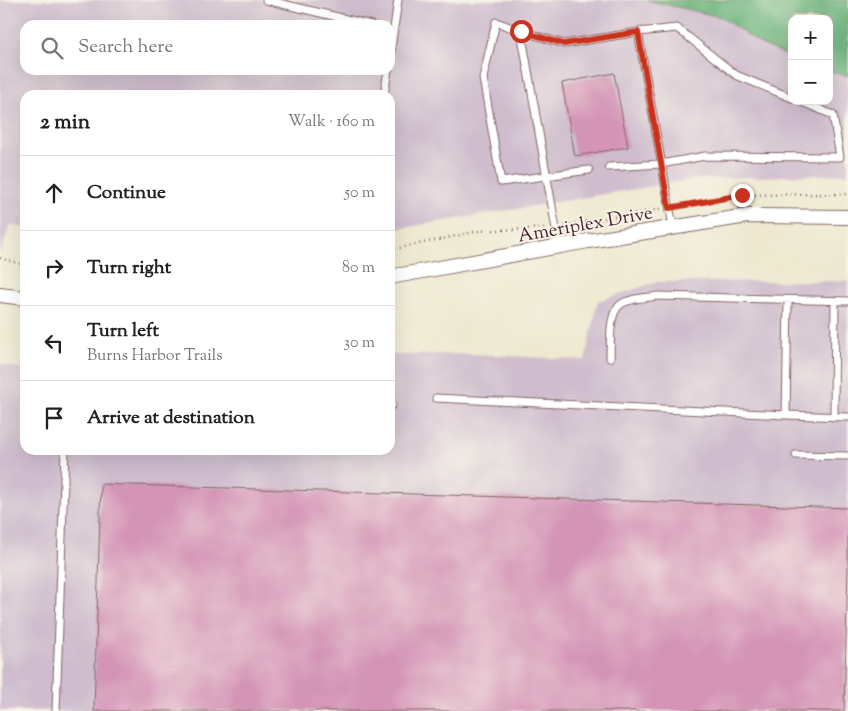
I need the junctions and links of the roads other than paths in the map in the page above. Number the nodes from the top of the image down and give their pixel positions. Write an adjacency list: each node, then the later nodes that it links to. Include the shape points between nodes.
1 (266, 0): 3 (lane)
2 (398, 0): 4 (lane)
3 (350, 20)
4 (394, 20)
5 (521, 31): 6 (lane, via 564,44); 14 (lane); 14 (lane, via 496,22 483,78 486,97 501,182)
6 (638, 32): 9 (lane, via 677,28 736,75); 11 (lane)
7 (387, 75): 8 (lane)
8 (385, 90)
9 (788, 96)
10 (809, 105): 11 (lane, via 833,115 840,157 706,156)
11 (661, 164): 12 (lane); 16 (lane)
12 (609, 166)
13 (589, 170): 14 (lane)
14 (546, 176): 17 (lane)
15 (848, 218): 16 (street, Ameriplex Drive, via 747,216)
16 (673, 227): 17 (street, Ameriplex Drive)
17 (559, 246): 18 (street, Ameriplex Drive)
18 (395, 276)
19 (0, 295): 20 (street)
20 (20, 297)
21 (788, 300): 22 (lane); 24 (lane, via 658,296 620,304 612,314); 26 (lane)
22 (835, 301): 23 (lane); 27 (lane)
23 (848, 301)
24 (610, 358)
25 (436, 398): 26 (lane)
26 (786, 415): 27 (lane)
27 (834, 416): 28 (lane)
28 (848, 417)
29 (65, 455): 32 (lane)
30 (796, 455): 31 (lane)
31 (848, 456)
32 (56, 711)

